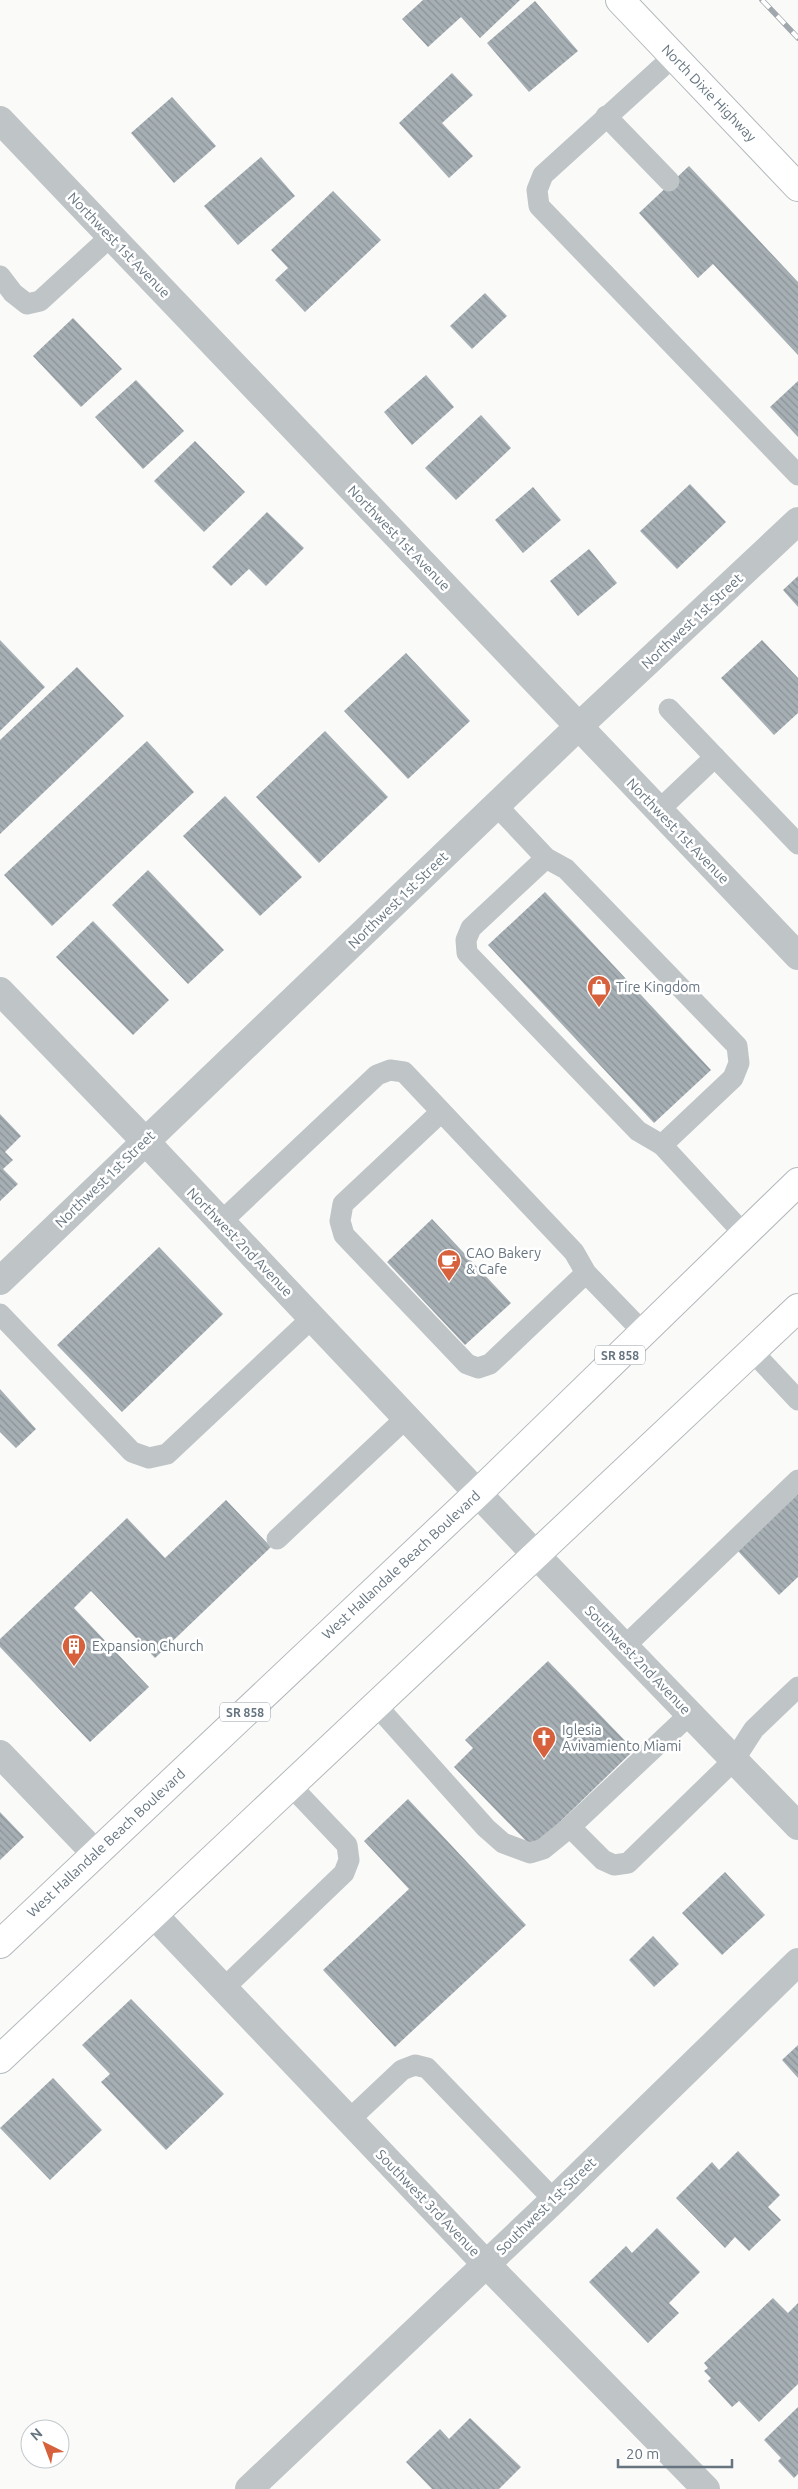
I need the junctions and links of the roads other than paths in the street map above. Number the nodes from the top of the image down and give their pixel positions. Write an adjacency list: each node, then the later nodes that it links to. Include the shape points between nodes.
1 (620, 0): 2 (main road, North Dixie Highway)
2 (674, 56): 3 (lane, via 628,100); 6 (main road, North Dixie Highway)
3 (606, 116): 5 (lane); 9 (lane, via 543,175 537,190 538,206)
4 (0, 120): 7 (street, Northwest 1st Avenue)
5 (669, 181)
6 (798, 187)
7 (111, 236): 8 (lane, via 40,300 27,304); 12 (street, Northwest 1st Avenue)
8 (0, 276)
9 (798, 475)
10 (798, 521): 12 (street, Northwest 1st Street)
11 (669, 709): 13 (lane)
12 (578, 727): 14 (street, Northwest 1st Street); 15 (street, Northwest 1st Avenue)
13 (715, 757): 15 (lane); 16 (lane)
14 (497, 806): 17 (lane); 21 (street, Northwest 1st Street)
15 (658, 811): 18 (street, Northwest 1st Avenue)
16 (798, 844)
17 (546, 858): 22 (lane, via 566,869 736,1046 740,1062 733,1078); 22 (lane, via 471,928 466,940 467,953 638,1132)
18 (798, 956)
19 (0, 992): 21 (street, Northwest 2nd Avenue)
20 (441, 1112): 24 (lane, via 404,1072 390,1070 377,1076); 26 (lane, via 574,1252); 26 (lane, via 344,1204 340,1221 344,1235 467,1364 478,1368 490,1364)
21 (145, 1141): 24 (street, Northwest 2nd Avenue); 27 (street, Northwest 1st Street)
22 (662, 1145): 25 (lane)
23 (798, 1182): 25 (main road, West Hallandale Beach Boulevard / SR 858)
24 (221, 1222): 30 (street, Northwest 2nd Avenue)
25 (744, 1234): 31 (main road, West Hallandale Beach Boulevard / SR 858)
26 (586, 1273): 31 (lane)
27 (0, 1281)
28 (798, 1308): 32 (main road)
29 (0, 1314): 30 (lane, via 132,1452 149,1458 167,1454)
30 (312, 1318): 34 (street, Northwest 2nd Avenue)
31 (644, 1332): 36 (main road, West Hallandale Beach Boulevard / SR 858)
32 (752, 1351): 33 (lane); 38 (main road)
33 (798, 1400)
34 (407, 1417): 36 (street, Northwest 2nd Avenue); 37 (lane)
35 (798, 1480): 39 (lane)
36 (479, 1492): 38 (street, Southwest 2nd Avenue); 48 (main road, West Hallandale Beach Boulevard / SR 858)
37 (277, 1539)
38 (536, 1555): 39 (street, Southwest 2nd Avenue); 41 (main road)
39 (625, 1646): 42 (street, Southwest 2nd Avenue)
40 (798, 1687): 44 (lane, via 754,1729)
41 (376, 1704): 45 (main road); 47 (lane, via 503,1843 530,1853 543,1849)
42 (690, 1714): 44 (street, Southwest 2nd Avenue); 47 (lane)
43 (0, 1754): 48 (street)
44 (734, 1760): 46 (street, Southwest 2nd Avenue); 47 (lane, via 628,1863 614,1865 603,1860)
45 (290, 1785): 49 (main road); 52 (lane, via 347,1845 350,1860 344,1873)
46 (798, 1826)
47 (570, 1827)
48 (95, 1853): 50 (main road, West Hallandale Beach Boulevard / SR 858)
49 (153, 1914): 52 (street, Southwest 3rd Avenue); 53 (main road)
50 (0, 1944)
51 (798, 1962): 55 (street, Southwest 1st Street)
52 (224, 1988): 54 (street, Southwest 3rd Avenue)
53 (0, 2059)
54 (349, 2120): 55 (lane, via 402,2070 415,2065 427,2068); 56 (street, Southwest 3rd Avenue)
55 (554, 2200): 56 (street, Southwest 1st Street)
56 (486, 2264): 57 (street, Southwest 1st Street); 58 (street, Southwest 3rd Avenue)
57 (249, 2489)
58 (706, 2489)

